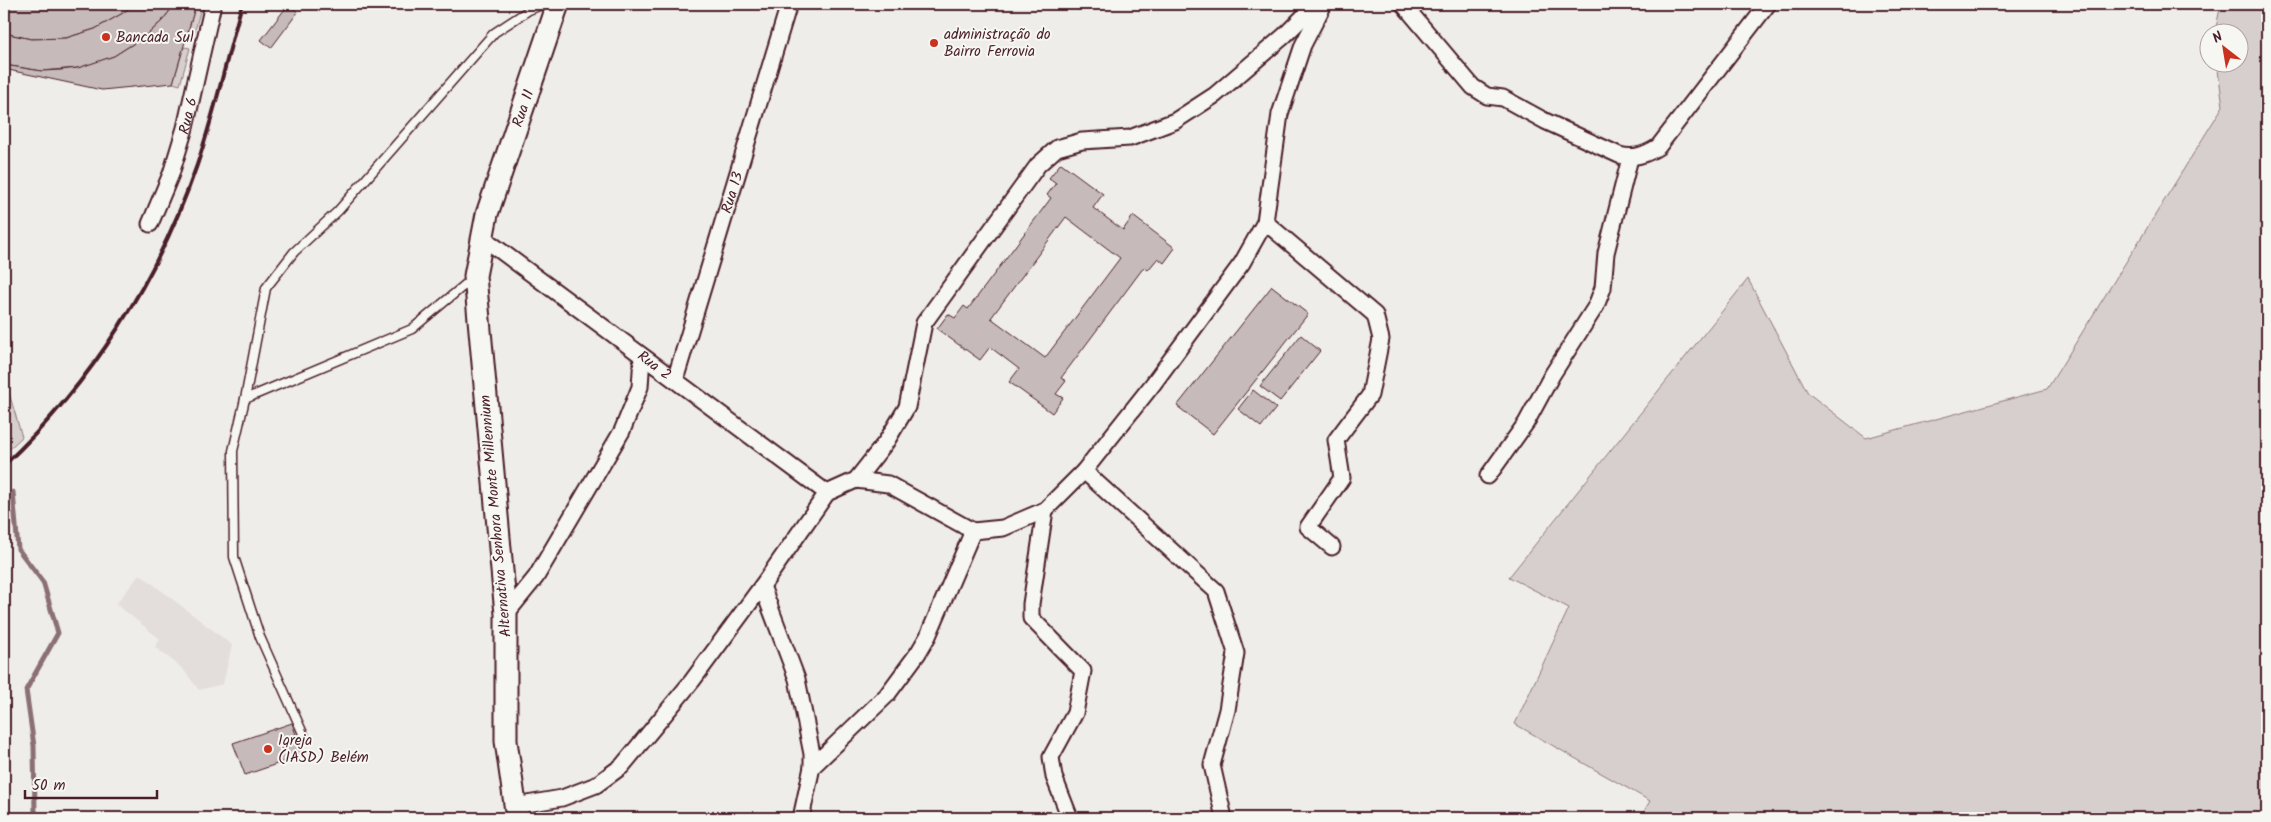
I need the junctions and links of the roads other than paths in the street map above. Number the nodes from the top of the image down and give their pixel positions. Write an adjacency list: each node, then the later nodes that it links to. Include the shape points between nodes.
1 (213, 4): 11 (street, Rua 6, via 185,128 171,174)
2 (544, 4): 16 (lane, via 494,33 338,212 294,252 266,288)
3 (558, 4): 9 (street, Rua 11)
4 (788, 4): 15 (street, Rua 13)
5 (1317, 4): 10 (street, via 1280,114); 19 (street, via 1215,95 1175,121 1130,138 1082,141 1057,148 1038,165 924,323 907,407 886,442)
6 (1403, 4): 8 (street, via 1473,87 1487,96 1504,98 1545,121)
7 (1768, 4): 8 (street, via 1658,147)
8 (1630, 158): 18 (street, via 1606,253 1603,288 1596,306 1526,423)
9 (487, 214): 12 (street, Alternativa Senhora Monte Millennium)
10 (1265, 222): 17 (street, via 1242,263 1210,308); 23 (street, via 1376,315 1381,339 1370,395 1336,440 1342,478 1308,527)
11 (150, 224)
12 (482, 237): 13 (street, Alternativa Senhora Monte Millennium); 14 (street, Rua 2)
13 (475, 276): 16 (lane, via 412,329); 25 (street, Alternativa Senhora Monte Millennium)
14 (642, 356): 15 (street, Rua 2); 25 (street, via 640,387 622,431 536,577)
15 (675, 380): 20 (street, Rua 2)
16 (245, 399): 26 (lane, via 232,451 234,557 260,637)
17 (1084, 471): 21 (street); 31 (street, via 1216,591 1236,654 1227,710 1212,765)
18 (1488, 476)
19 (856, 480): 20 (street); 22 (street, via 888,484)
20 (827, 493): 24 (street)
21 (1045, 510): 22 (street, via 1003,528); 30 (street, via 1031,604 1032,618 1082,671 1075,713 1051,757 1054,777)
22 (974, 531): 27 (street, via 918,653 887,695)
23 (1332, 547)
24 (762, 586): 27 (street, via 801,693); 28 (street, via 692,681 622,766 596,785)
25 (506, 614): 28 (street, Alternativa Senhora Monte Millennium, via 506,741)
26 (305, 738)
27 (812, 767): 29 (street)
28 (516, 812)
29 (801, 818)
30 (1070, 818)
31 (1224, 818)

